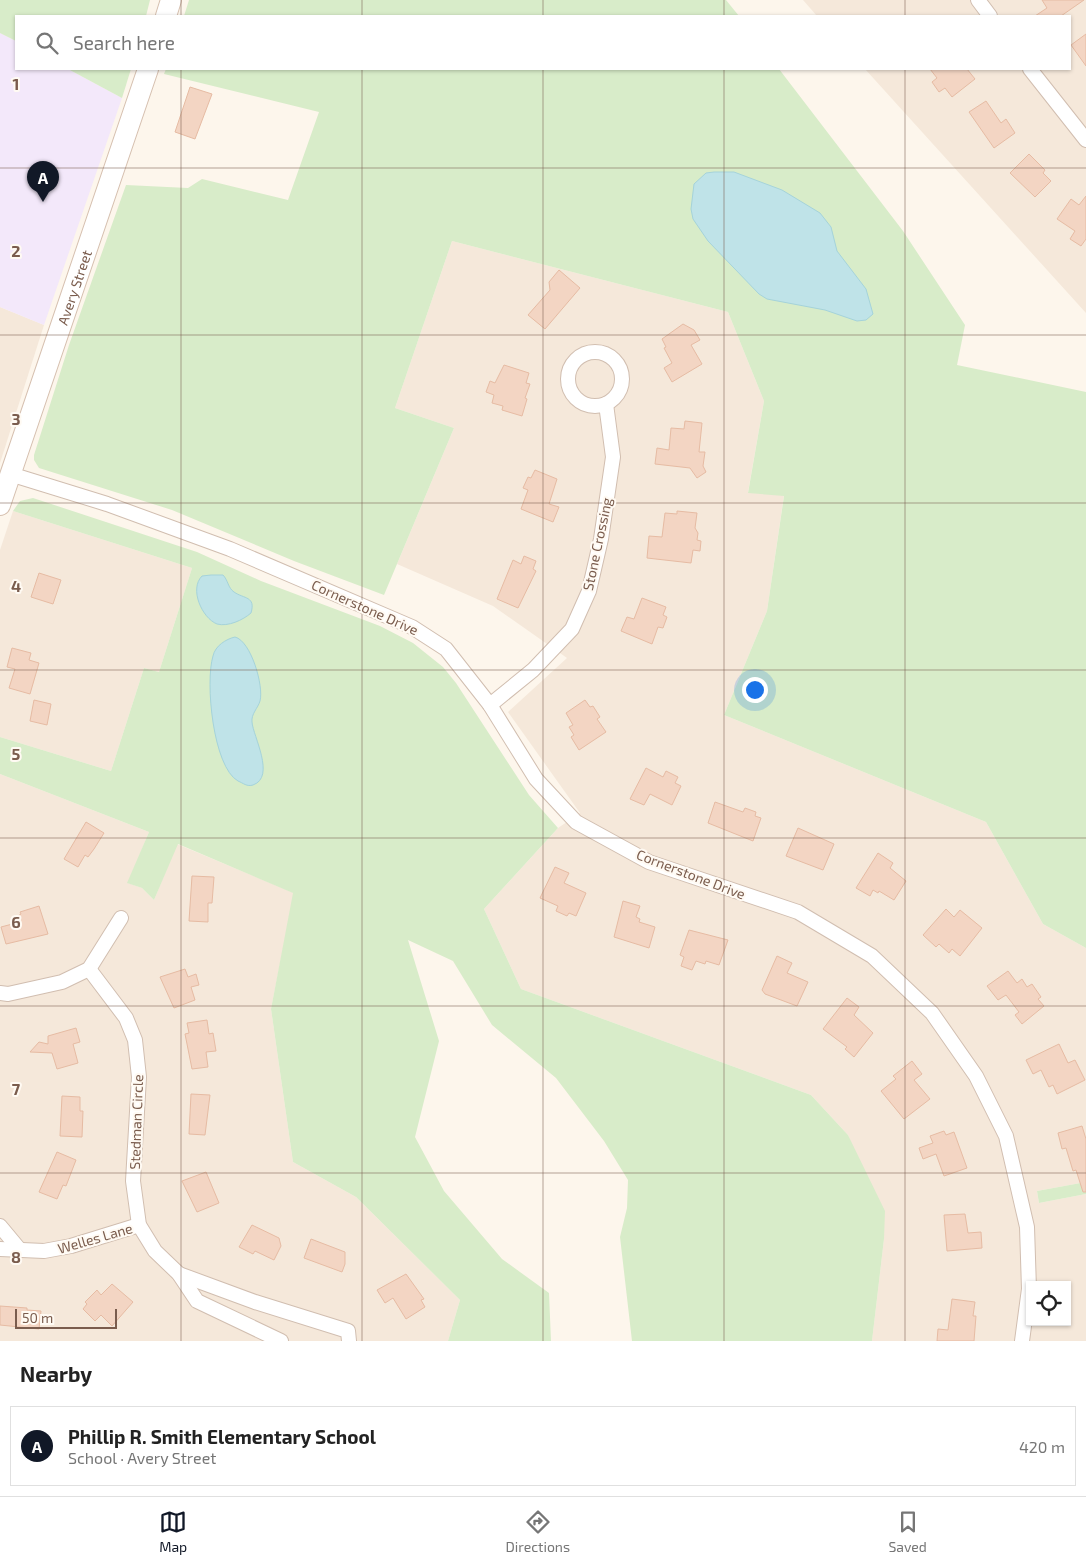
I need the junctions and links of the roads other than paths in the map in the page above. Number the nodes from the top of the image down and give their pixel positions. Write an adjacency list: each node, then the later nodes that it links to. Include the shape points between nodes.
1 (171, 0): 3 (main road)
2 (978, 0): 4 (street)
3 (166, 15)
4 (989, 15)
5 (148, 70): 9 (main road, Avery Street)
6 (1031, 70): 7 (street)
7 (1086, 140)
8 (606, 404): 11 (street, Stone Crossing, via 613,456 601,539 589,591 572,629 532,670)
9 (10, 474): 10 (main road, Avery Street); 11 (street, Cornerstone Drive, via 107,504 230,549 412,626 446,649)
10 (0, 505)
11 (490, 705): 22 (street, Cornerstone Drive, via 536,779 576,822 649,862 798,912 872,956 932,1013 976,1076 1006,1136 1027,1227 1029,1289)
12 (121, 918): 13 (street)
13 (89, 968): 14 (street, via 62,982); 15 (street, Stedman Circle, via 126,1018 135,1040 139,1077 133,1181)
14 (0, 993)
15 (139, 1225): 18 (street, Welles Lane, via 70,1246 44,1251); 19 (street, Stedman Circle, via 155,1250)
16 (0, 1226): 18 (street)
17 (0, 1249): 18 (street, Welles Lane)
18 (20, 1250)
19 (179, 1274): 20 (street, Stedman Circle, via 197,1301); 21 (street, Stedman Circle, via 348,1331)
20 (281, 1341)
21 (349, 1341)
22 (1022, 1341)

